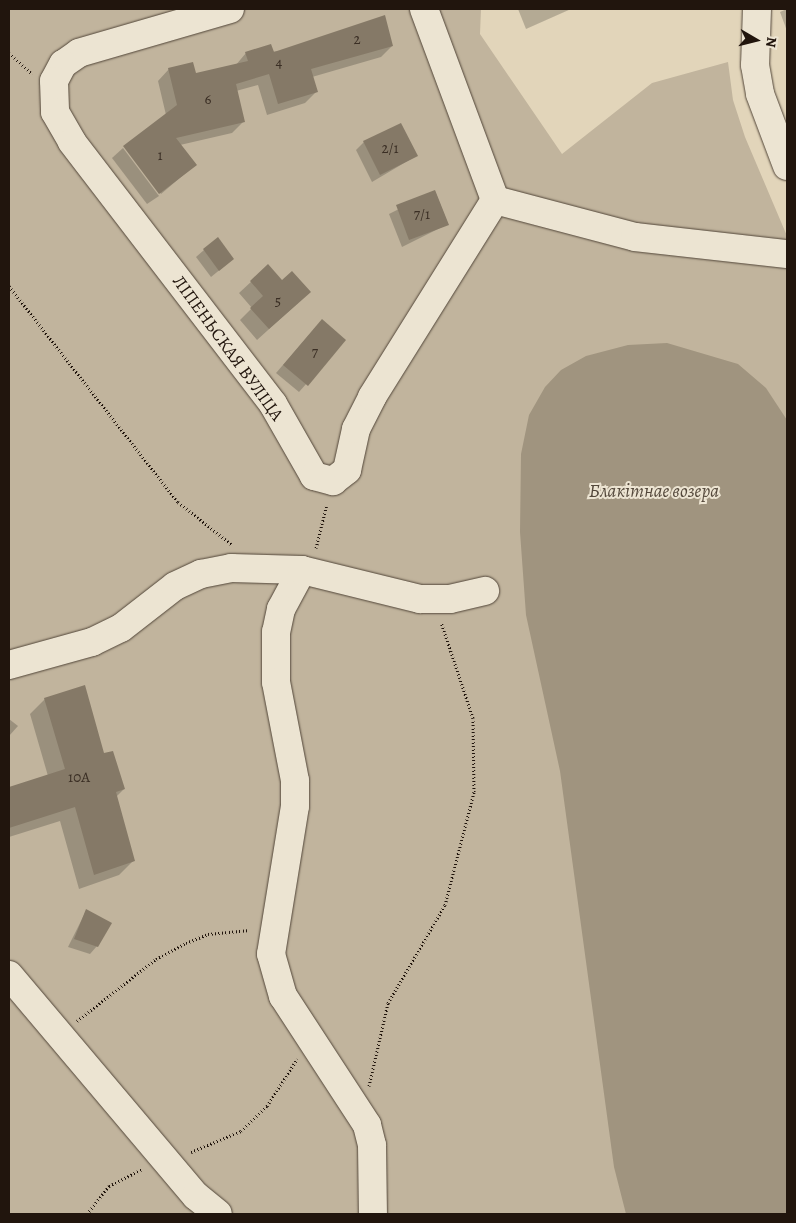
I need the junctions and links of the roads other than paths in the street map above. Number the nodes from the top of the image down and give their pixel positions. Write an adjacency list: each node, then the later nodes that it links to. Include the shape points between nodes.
1 (230, 9): 5 (street, ЛІПЕНЬСКАЯ ВУЛІЦА, via 101,43 63,64 54,81 55,112 62,127 273,404 307,469 328,481 341,478 347,470 356,429 372,397)
2 (424, 9): 5 (street)
3 (757, 9): 4 (street, via 755,65 760,94)
4 (787, 166)
5 (495, 200): 6 (street, via 635,237)
6 (787, 254)
7 (302, 570): 8 (street, via 387,594 433,599); 9 (street, via 267,567 201,574 175,586 122,628 63,652); 12 (street, via 281,609 276,632 276,682 295,781 295,806 293,836 271,933 275,976 309,1037 359,1106 372,1145)
8 (485, 591)
9 (9, 665)
10 (9, 975): 11 (street, via 166,1161)
11 (218, 1214)
12 (373, 1214)

